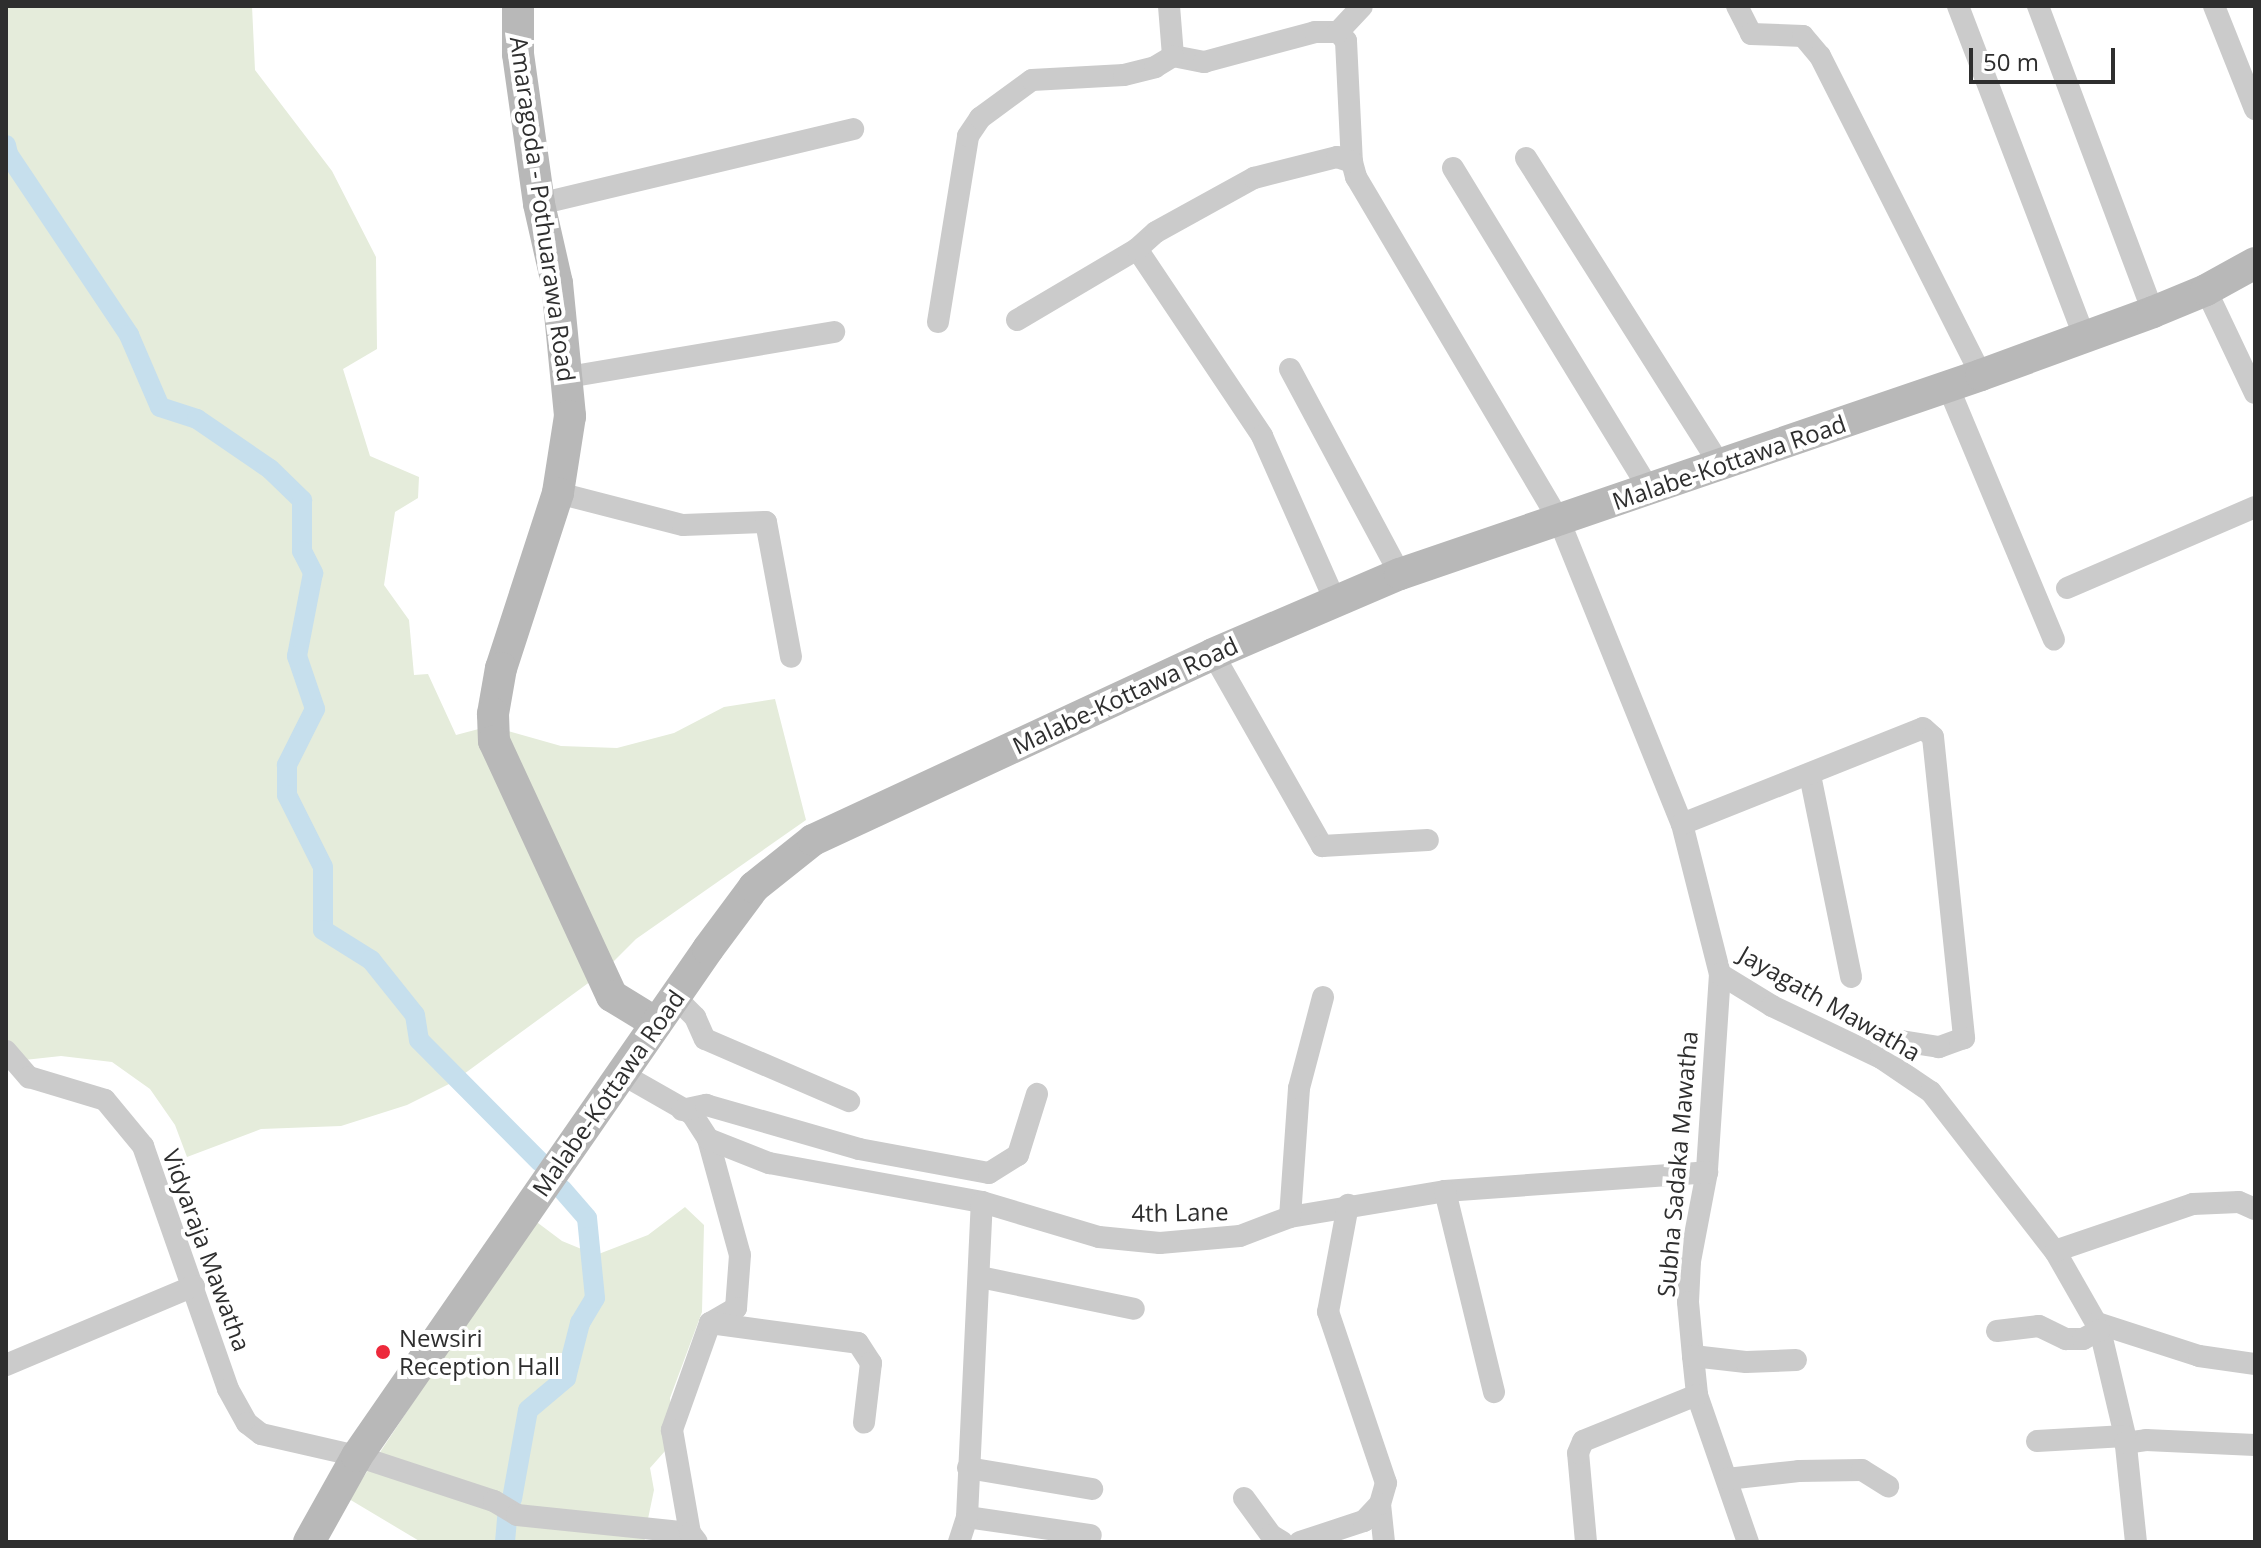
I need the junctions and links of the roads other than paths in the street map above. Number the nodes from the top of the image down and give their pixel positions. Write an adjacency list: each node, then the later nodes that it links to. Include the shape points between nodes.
1 (518, 6): 15 (main road, Amaragoda - Pothuarawa Road, via 518,54)
2 (1170, 6): 9 (street)
3 (1362, 6): 8 (street)
4 (1737, 6): 25 (street, via 1751,34 1803,36 1820,56)
5 (1958, 6): 23 (street)
6 (2038, 6): 19 (street)
7 (2214, 6): 10 (street)
8 (1338, 32): 9 (street, via 1315,32 1204,62); 13 (street, via 1346,41)
9 (1173, 56): 21 (street, via 1124,75 1032,80 980,118 968,136)
10 (2255, 109)
11 (853, 129): 15 (street)
12 (1526, 158): 29 (street)
13 (1352, 162): 16 (street, via 1337,157 1254,178 1156,232); 33 (street, Jayagath Mawatha, via 1356,177)
14 (1453, 168): 30 (street)
15 (539, 204): 26 (main road, Amaragoda - Pothuarawa Road, via 557,283)
16 (1137, 249): 20 (street); 36 (street, via 1262,436)
17 (2255, 263): 18 (main road, Malabe-Kottawa Road)
18 (2206, 290): 19 (main road, Malabe-Kottawa Road); 28 (street)
19 (2153, 312): 23 (main road, Malabe-Kottawa Road)
20 (1017, 320)
21 (938, 322)
22 (834, 332): 26 (street)
23 (2084, 336): 25 (main road, Malabe-Kottawa Road)
24 (1290, 369): 34 (street)
25 (1981, 375): 27 (main road, Malabe-Kottawa Road)
26 (568, 377): 31 (main road, Amaragoda - Pothuarawa Road, via 570,416)
27 (1947, 384): 29 (main road, Malabe-Kottawa Road); 37 (street)
28 (2255, 393)
29 (1721, 466): 30 (main road, Malabe-Kottawa Road)
30 (1650, 491): 33 (main road, Malabe-Kottawa Road)
31 (558, 493): 39 (street, via 683,525 766,522); 47 (main road, Amaragoda - Pothuarawa Road, via 501,668 494,741 612,996)
32 (2255, 507): 35 (street)
33 (1559, 520): 34 (main road, Malabe-Kottawa Road); 41 (street, Jayagath Mawatha)
34 (1400, 574): 36 (main road, Malabe-Kottawa Road)
35 (2067, 588)
36 (1335, 601): 38 (main road, Malabe-Kottawa Road)
37 (2054, 640)
38 (1213, 654): 42 (street, via 1322,846); 45 (main road, Malabe-Kottawa Road, via 813,840 754,887)
39 (791, 657)
40 (1810, 775): 41 (street); 44 (street); 49 (street, via 1923,728 1933,737 1964,1038 1939,1047 1901,1041 1887,1045)
41 (1682, 824): 43 (street, Jayagath Mawatha)
42 (1428, 840)
43 (1720, 974): 49 (street, Jayagath Mawatha, via 1772,1006); 55 (street, Subha Sadaka Mawatha)
44 (1851, 977)
45 (674, 996): 47 (main road, Malabe-Kottawa Road); 52 (street, via 695,1017 705,1039)
46 (1323, 997): 60 (street, via 1299,1088)
47 (656, 1023): 50 (main road, Malabe-Kottawa Road)
48 (6, 1051): 63 (street, Vidyaraja Mawatha, via 29,1077 105,1100 143,1146)
49 (1881, 1058): 61 (street, Jayagath Mawatha, via 1931,1092)
50 (622, 1074): 53 (street); 78 (main road, Malabe-Kottawa Road)
51 (1037, 1094): 53 (street, via 1018,1155 989,1173 859,1149 706,1105)
52 (849, 1101)
53 (682, 1110): 54 (street, via 692,1114)
54 (708, 1139): 57 (street, 4th Lane, via 769,1163); 65 (street, via 740,1255 736,1308)
55 (1707, 1172): 56 (street, 4th Lane); 68 (street, Subha Sadaka Mawatha, via 1690,1261)
56 (1445, 1191): 58 (street, 4th Lane); 72 (street)
57 (982, 1202): 60 (street, 4th Lane, via 1099,1237 1160,1243 1240,1236); 62 (street)
58 (1348, 1205): 60 (street, 4th Lane); 84 (street, via 1328,1312 1386,1483)
59 (2255, 1209): 61 (street, via 2239,1202 2193,1204)
60 (1290, 1217)
61 (2055, 1251): 66 (street, Jayagath Mawatha)
62 (980, 1277): 64 (street); 79 (street)
63 (194, 1286): 71 (street); 78 (street, Vidyaraja Mawatha, via 228,1389 247,1423 261,1434)
64 (1134, 1309)
65 (710, 1323): 74 (street, via 858,1343 871,1363); 87 (street, via 672,1430)
66 (2099, 1326): 67 (street, via 2083,1339 2066,1339 2039,1326); 70 (street, via 2199,1356); 75 (street, Jayagath Mawatha)
67 (1997, 1331)
68 (1693, 1356): 69 (street); 73 (street, Subha Sadaka Mawatha)
69 (1796, 1360)
70 (2255, 1364)
71 (6, 1365)
72 (1494, 1392)
73 (1697, 1395): 80 (street, Subha Sadaka Mawatha); 93 (street, via 1583,1441 1578,1453)
74 (864, 1423)
75 (2125, 1440): 76 (street); 77 (street); 95 (street, Jayagath Mawatha)
76 (2037, 1441)
77 (2255, 1445)
78 (357, 1456): 87 (street, Vidyaraja Mawatha, via 494,1501 517,1515); 88 (main road, Malabe-Kottawa Road)
79 (968, 1468): 82 (street); 85 (street)
80 (1727, 1479): 81 (street, via 1862,1470); 94 (street, Subha Sadaka Mawatha)
81 (1888, 1486)
82 (1092, 1489)
83 (1244, 1498): 90 (street)
84 (1380, 1504): 91 (street, via 1364,1521); 92 (street)
85 (967, 1517): 86 (street); 89 (street)
86 (1091, 1535)
87 (694, 1537)
88 (309, 1542)
89 (959, 1542)
90 (1282, 1542)
91 (1300, 1542)
92 (1384, 1542)
93 (1586, 1542)
94 (1748, 1542)
95 (2136, 1542)

